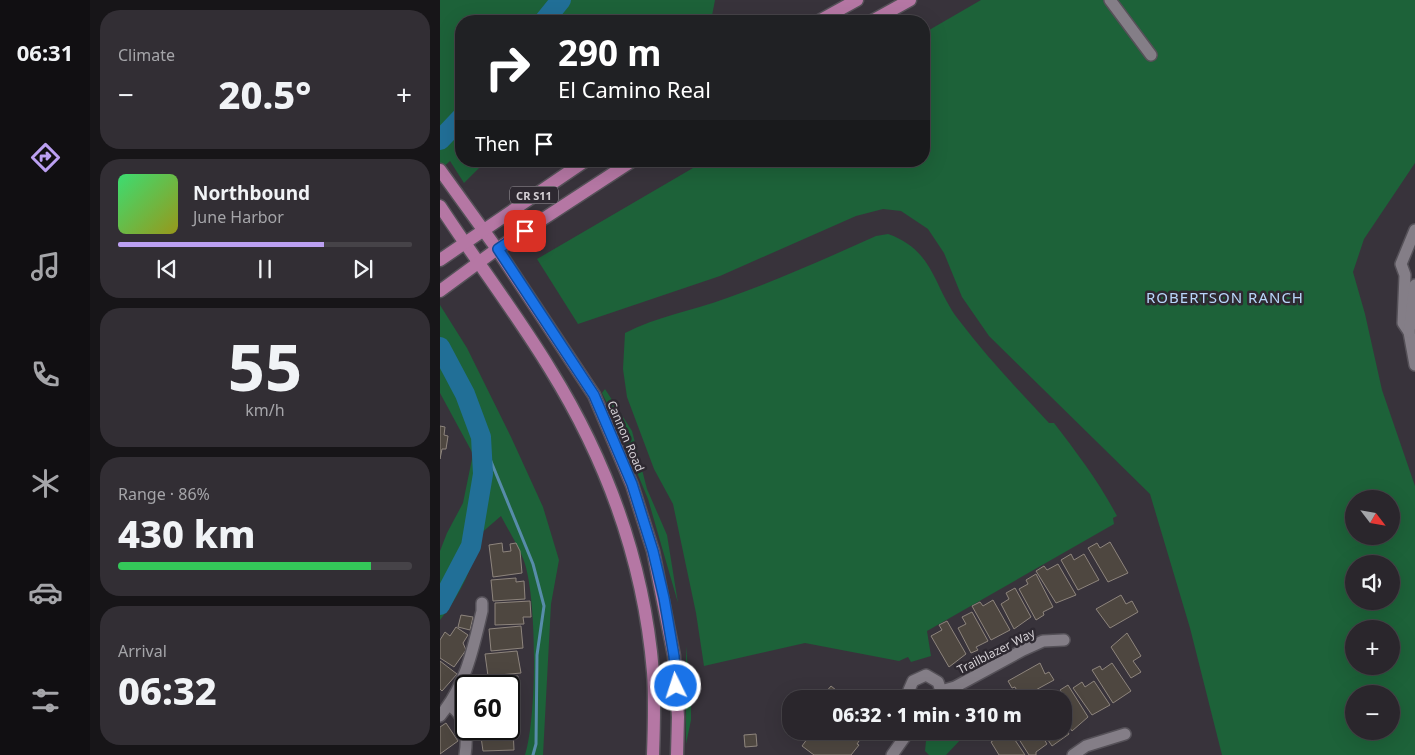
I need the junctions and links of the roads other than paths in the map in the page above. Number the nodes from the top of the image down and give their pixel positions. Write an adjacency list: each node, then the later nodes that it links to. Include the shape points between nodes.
1 (857, 0): 4 (main road)
2 (910, 0): 5 (main road)
3 (1110, 0): 6 (street)
4 (830, 15)
5 (883, 15)
6 (1150, 55)
7 (576, 167): 11 (main road, CR S11)
8 (623, 167): 14 (main road, CR S11)
9 (440, 170): 11 (main road, Cannon Road)
10 (440, 206): 13 (main road)
11 (484, 230): 13 (main road, CR S11); 14 (main road, Cannon Road)
12 (1415, 230): 17 (street, via 1401,264)
13 (464, 243): 15 (main road, CR S11); 16 (main road)
14 (498, 249): 16 (main road, CR S11); 33 (main road, Cannon Road, via 594,395 634,492 653,551 674,656)
15 (440, 260)
16 (478, 264): 19 (main road, CR S11); 32 (main road, via 550,369 594,448 612,492 643,601 653,671)
17 (1410, 276): 20 (street, via 1403,322)
18 (1415, 284): 20 (street)
19 (440, 291)
20 (1409, 332): 21 (street)
21 (1415, 365)
22 (482, 603): 27 (street, via 467,673)
23 (1064, 640): 26 (street, Trailblazer Way, via 1043,641)
24 (910, 690): 25 (street, via 910,685 921,676 935,678)
25 (939, 690)
26 (949, 690)
27 (449, 705): 28 (street); 31 (street, via 463,719 467,739)
28 (440, 716)
29 (1125, 734): 35 (street, via 1086,746)
30 (903, 740): 34 (street)
31 (465, 755)
32 (654, 755)
33 (677, 755)
34 (892, 755)
35 (1073, 755)

